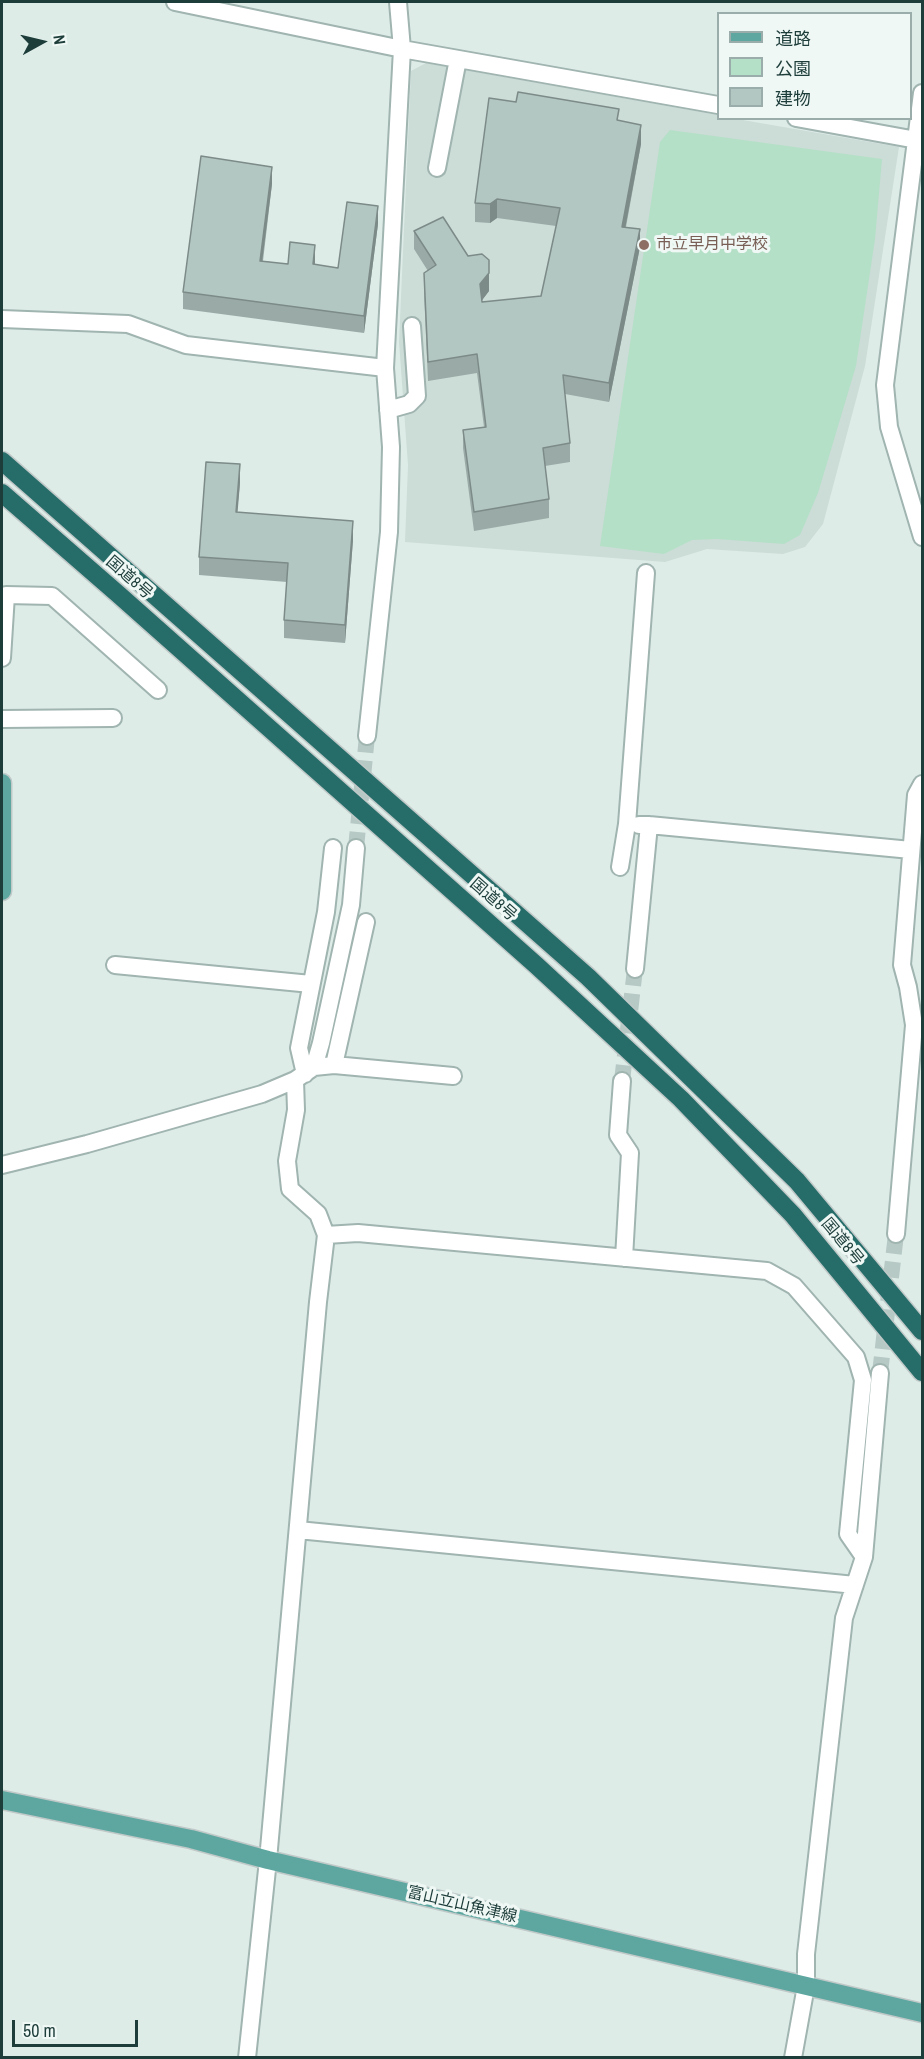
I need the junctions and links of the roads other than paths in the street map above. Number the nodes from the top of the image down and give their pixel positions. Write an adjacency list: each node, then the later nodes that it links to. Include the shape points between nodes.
1 (175, 2): 3 (street)
2 (398, 2): 4 (street)
3 (206, 4): 4 (street)
4 (402, 49): 5 (street); 13 (street)
5 (458, 59): 7 (street); 10 (street)
6 (922, 93): 9 (street)
7 (717, 105)
8 (807, 120): 9 (street)
9 (919, 140): 17 (street, via 885,385 889,427)
10 (437, 168)
11 (2, 319): 13 (street, via 128,324 186,345)
12 (412, 326): 14 (street, via 417,396 409,404)
13 (385, 368): 14 (street)
14 (388, 410): 23 (street, via 389,532)
15 (2, 461): 48 (highway, 国道8号, via 588,976 797,1181)
16 (2, 494): 49 (highway, 国道8号, via 536,964 681,1099 794,1215)
17 (922, 537)
18 (646, 573): 26 (street)
19 (2, 658): 20 (street, via 6,595 52,596)
20 (158, 690)
21 (113, 718): 22 (street)
22 (2, 719)
23 (367, 736)
24 (2, 783): 32 (main road)
25 (922, 784): 28 (street, via 916,795)
26 (627, 824): 27 (street); 33 (street)
27 (649, 825): 31 (street); 37 (street)
28 (918, 826): 31 (street)
29 (333, 848): 38 (street, via 326,912)
30 (356, 848): 41 (street, via 351,905 321,1043)
31 (911, 850): 39 (street, via 902,965)
32 (2, 859): 34 (main road)
33 (620, 867)
34 (2, 891)
35 (366, 922): 40 (street)
36 (115, 965): 38 (street)
37 (635, 969)
38 (311, 984): 41 (street, via 298,1048)
39 (915, 984): 45 (street)
40 (334, 1065): 41 (street); 42 (street)
41 (305, 1074): 44 (street, via 262,1094); 46 (street, via 287,1161 290,1189 318,1214)
42 (453, 1076)
43 (622, 1081): 47 (street, via 618,1135 630,1153)
44 (2, 1165)
45 (897, 1234)
46 (326, 1235): 47 (street, via 358,1233); 51 (street)
47 (624, 1258): 52 (street, via 767,1271 794,1286 856,1357 862,1380 848,1534)
48 (922, 1331)
49 (922, 1372)
50 (880, 1373): 52 (street)
51 (298, 1530): 53 (street); 55 (street)
52 (864, 1557): 53 (street)
53 (855, 1585): 56 (street, via 844,1618 806,1954)
54 (2, 1800): 55 (main road, 富山立山魚津線, via 191,1839)
55 (268, 1860): 56 (main road, 富山立山魚津線); 58 (street)
56 (806, 1986): 57 (main road, 富山立山魚津線); 59 (street)
57 (922, 2013)
58 (247, 2058)
59 (793, 2058)

